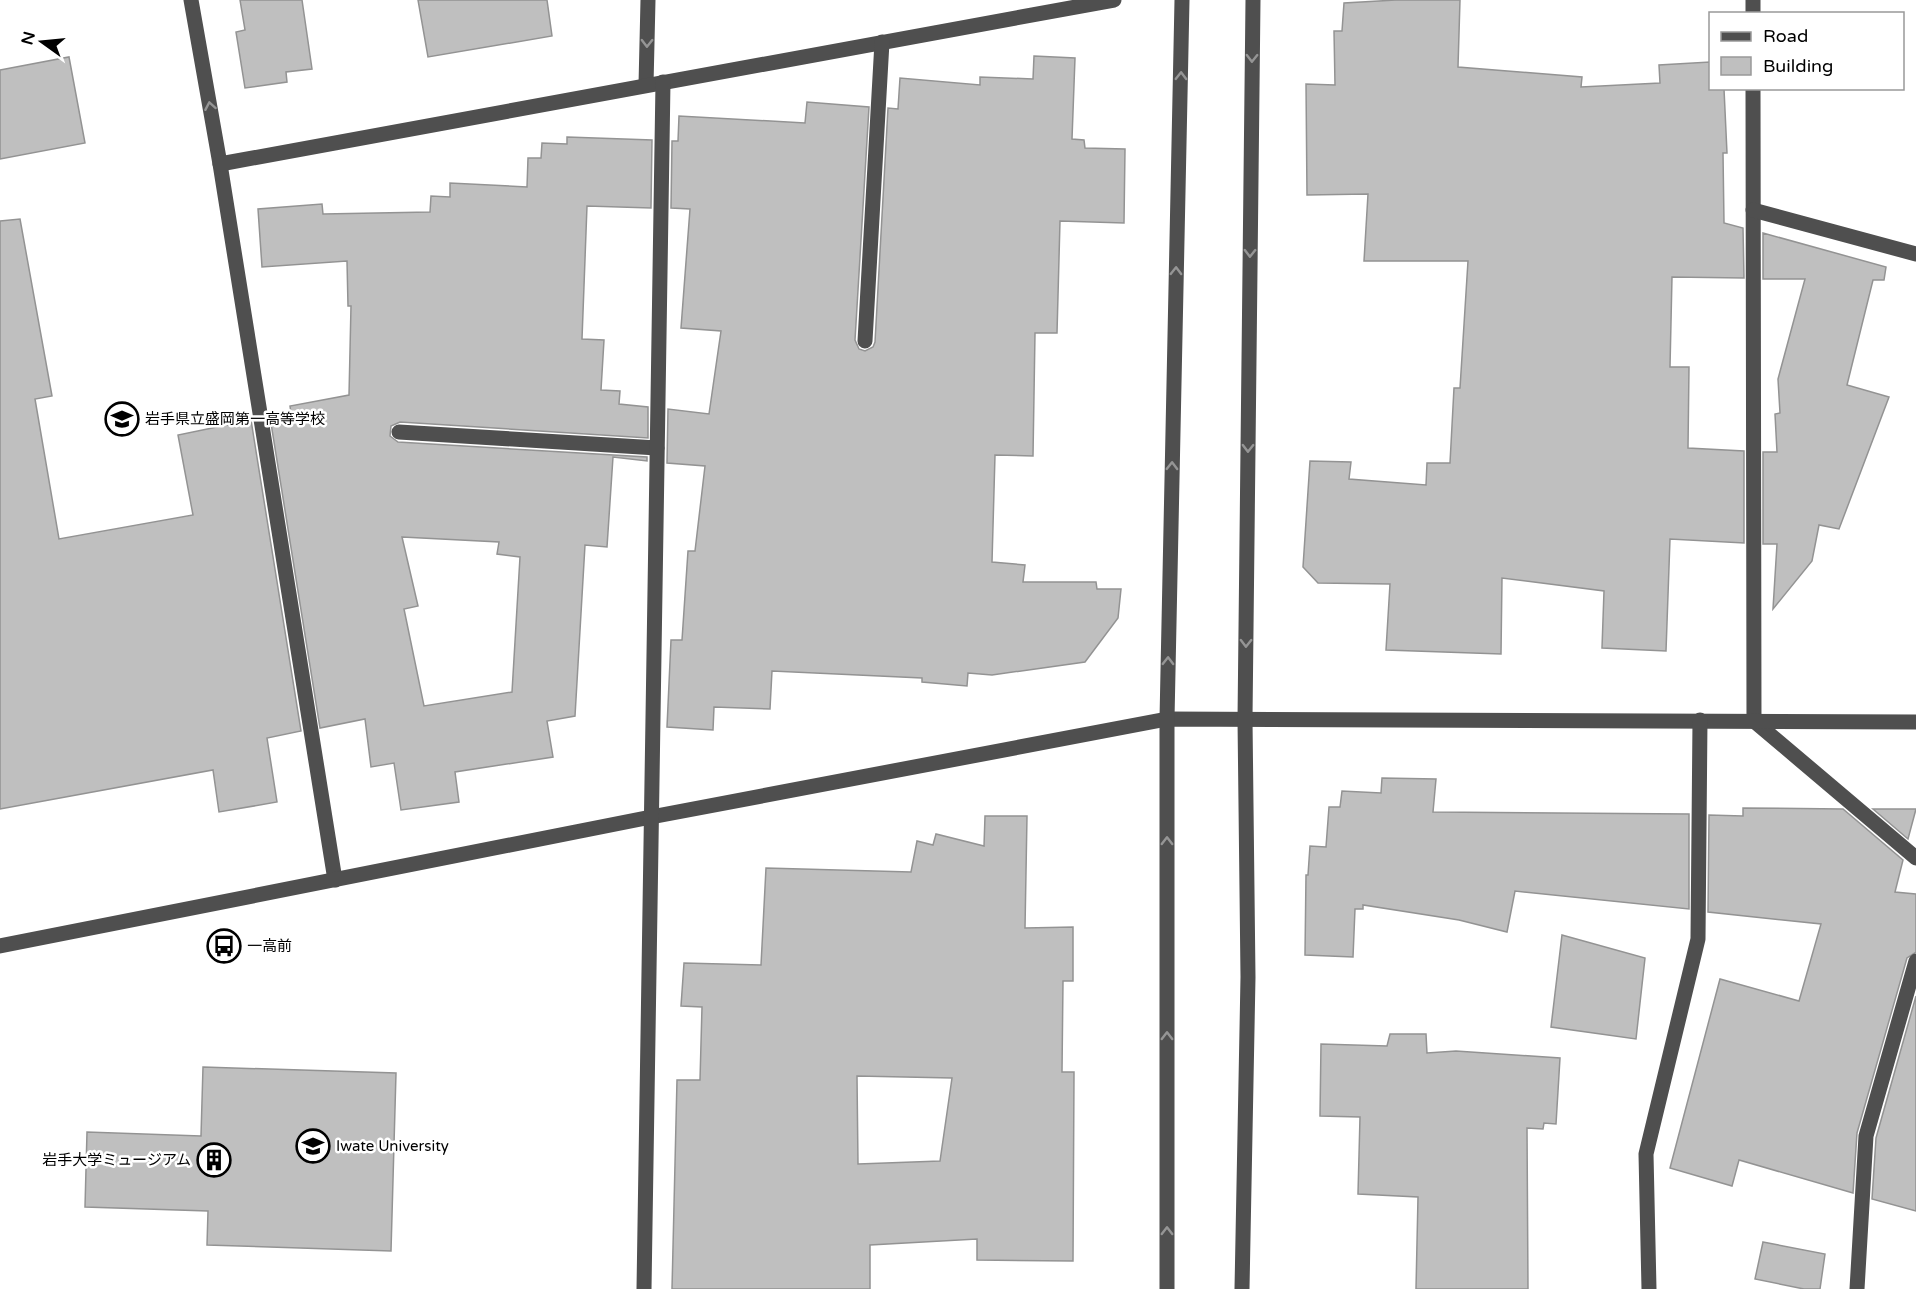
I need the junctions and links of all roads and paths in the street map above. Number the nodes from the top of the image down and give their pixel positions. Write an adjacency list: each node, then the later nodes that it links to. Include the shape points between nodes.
1 (190, 0): 10 (street, one-way to 1)
2 (648, 0): 8 (street, one-way to 8)
3 (1114, 0): 6 (street)
4 (1182, 0): 16 (street, one-way to 4)
5 (1253, 0): 17 (street, one-way to 17)
6 (882, 42): 7 (street); 13 (street)
7 (663, 82): 8 (street); 15 (street)
8 (646, 86): 10 (street)
9 (1753, 90): 11 (street)
10 (220, 164): 23 (street)
11 (1753, 210): 12 (street); 19 (street)
12 (1916, 254)
13 (865, 341)
14 (399, 432): 15 (street)
15 (657, 448): 21 (street)
16 (1167, 719): 17 (street); 21 (street); 27 (street, one-way to 16)
17 (1245, 719): 18 (street); 28 (street, via 1248,977)
18 (1700, 720): 19 (street); 29 (street, via 1698,939 1646,1154)
19 (1754, 721): 20 (street); 22 (street)
20 (1916, 722)
21 (651, 817): 23 (street); 26 (street)
22 (1916, 858)
23 (335, 880): 24 (street)
24 (0, 946)
25 (1916, 961): 30 (street, via 1866,1136)
26 (644, 1289)
27 (1167, 1289)
28 (1242, 1289)
29 (1649, 1289)
30 (1857, 1289)

